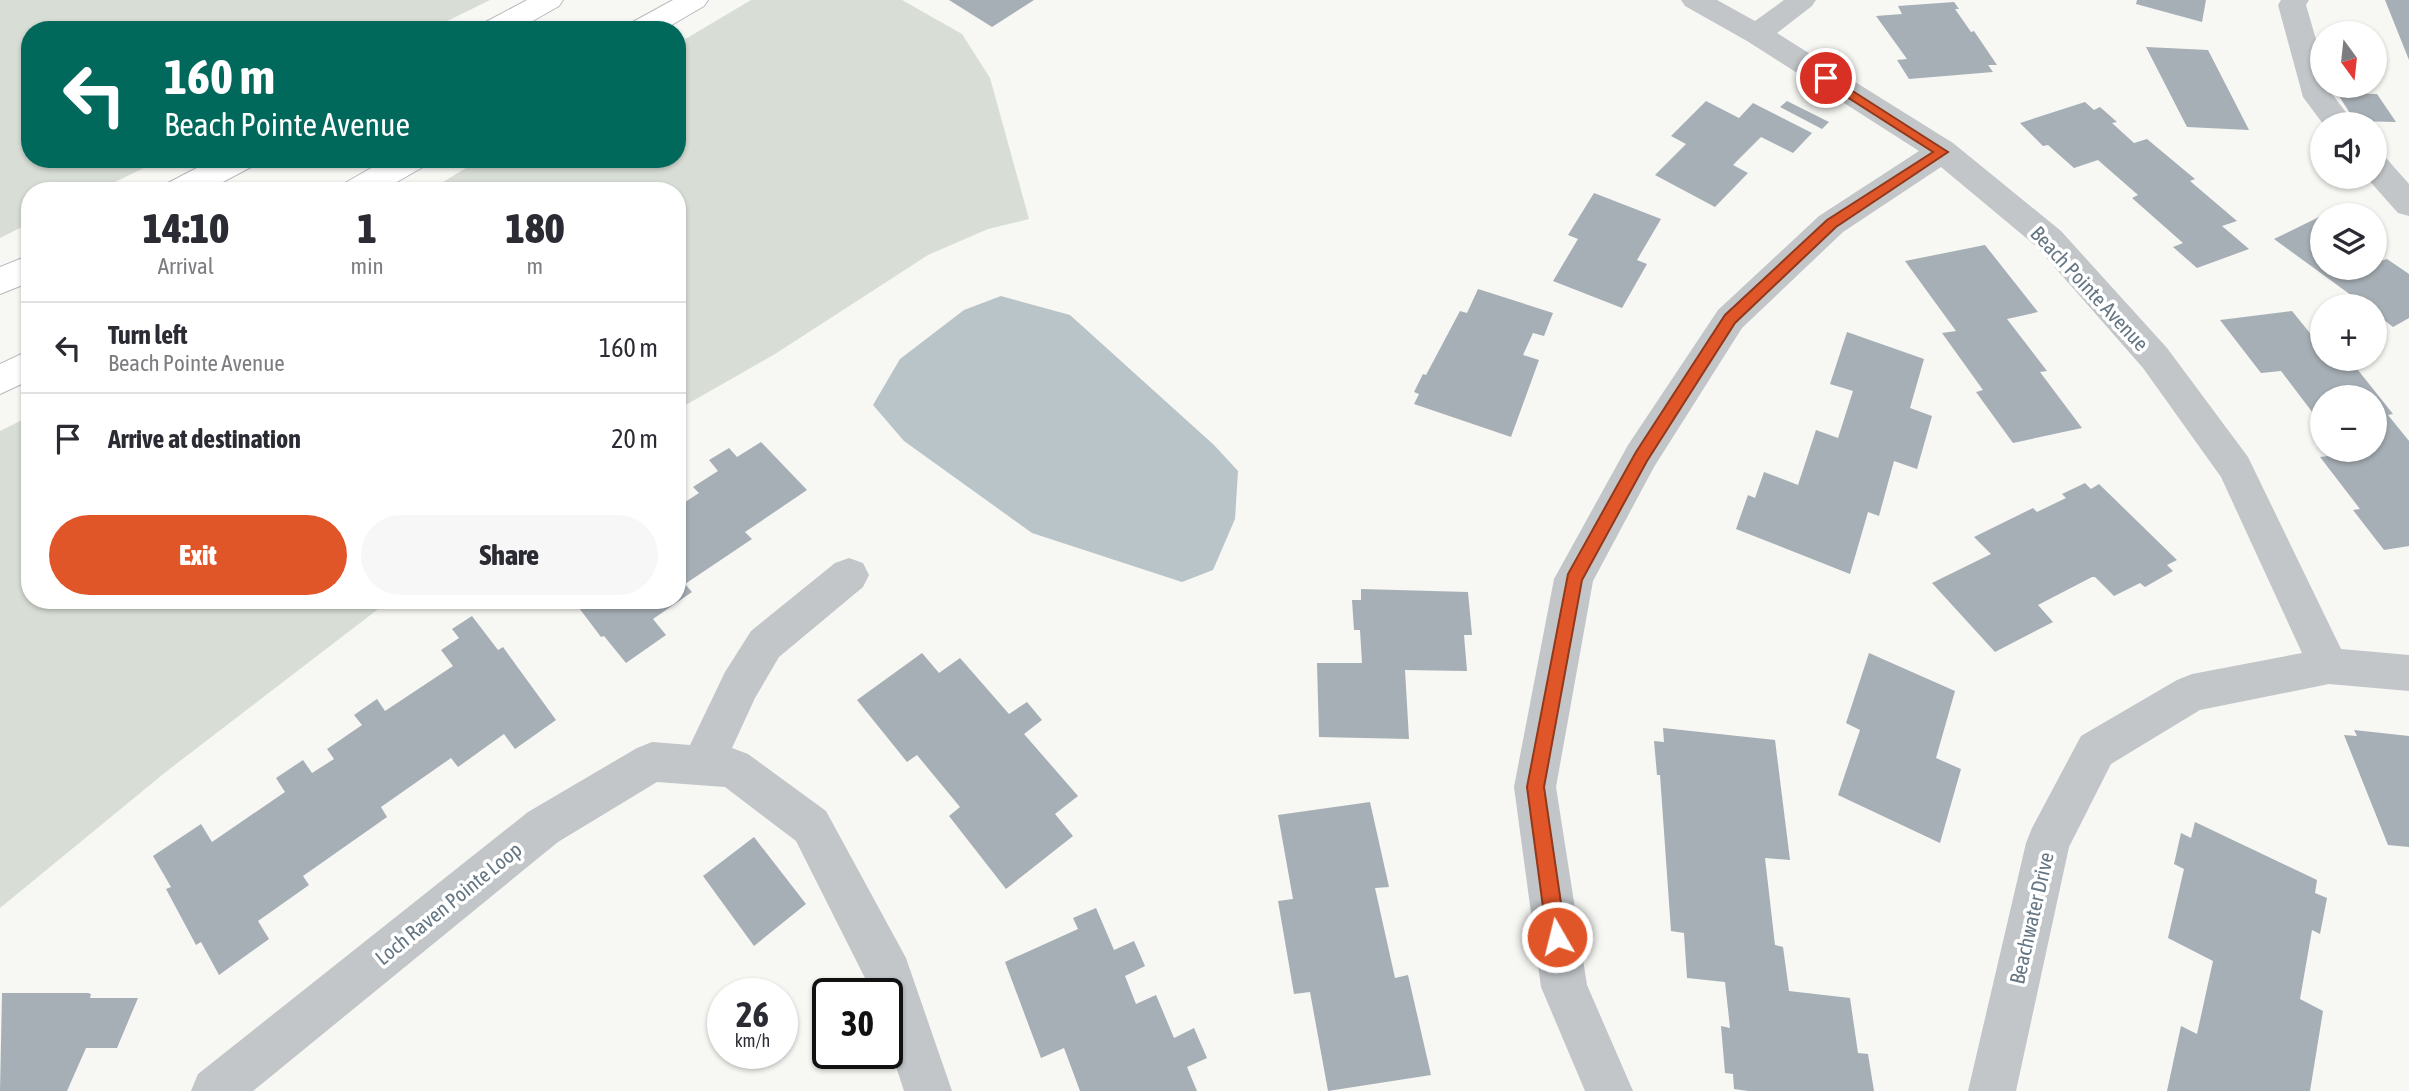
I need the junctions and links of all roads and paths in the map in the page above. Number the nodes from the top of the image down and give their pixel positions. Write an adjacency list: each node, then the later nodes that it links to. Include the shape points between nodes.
1 (549, 0): 6 (main road)
2 (694, 0): 7 (main road)
3 (1695, 0): 8 (street, Beach Pointe Avenue)
4 (1802, 0): 8 (street)
5 (2295, 0): 9 (street, via 2292,5 2318,97)
6 (510, 21)
7 (657, 21)
8 (1757, 34): 10 (street, Beach Pointe Avenue)
9 (2330, 112)
10 (1942, 152): 22 (street, Beach Pointe Avenue, via 2049,239 2155,358 2235,468); 27 (street, via 1831,224 1730,319 1642,456 1574,579 1535,787 1564,987)
11 (223, 168): 14 (main road)
12 (396, 168): 15 (main road)
13 (2387, 180): 16 (street)
14 (196, 182)
15 (372, 182)
16 (2409, 205)
17 (21, 272): 18 (main road)
18 (0, 282)
19 (21, 369): 20 (main road)
20 (0, 380)
21 (849, 575): 24 (street, via 765,643)
22 (2329, 666): 23 (street, Beachwater Drive); 28 (street, Beachwater Drive, via 2192,692 2096,750 2048,844)
23 (2409, 673)
24 (702, 766): 25 (street, Loch Raven Pointe Loop, via 652,762 543,827); 26 (street, Loch Raven Pointe Loop, via 733,768 811,826 890,974)
25 (215, 1091)
26 (928, 1091)
27 (1609, 1091)
28 (1992, 1091)

